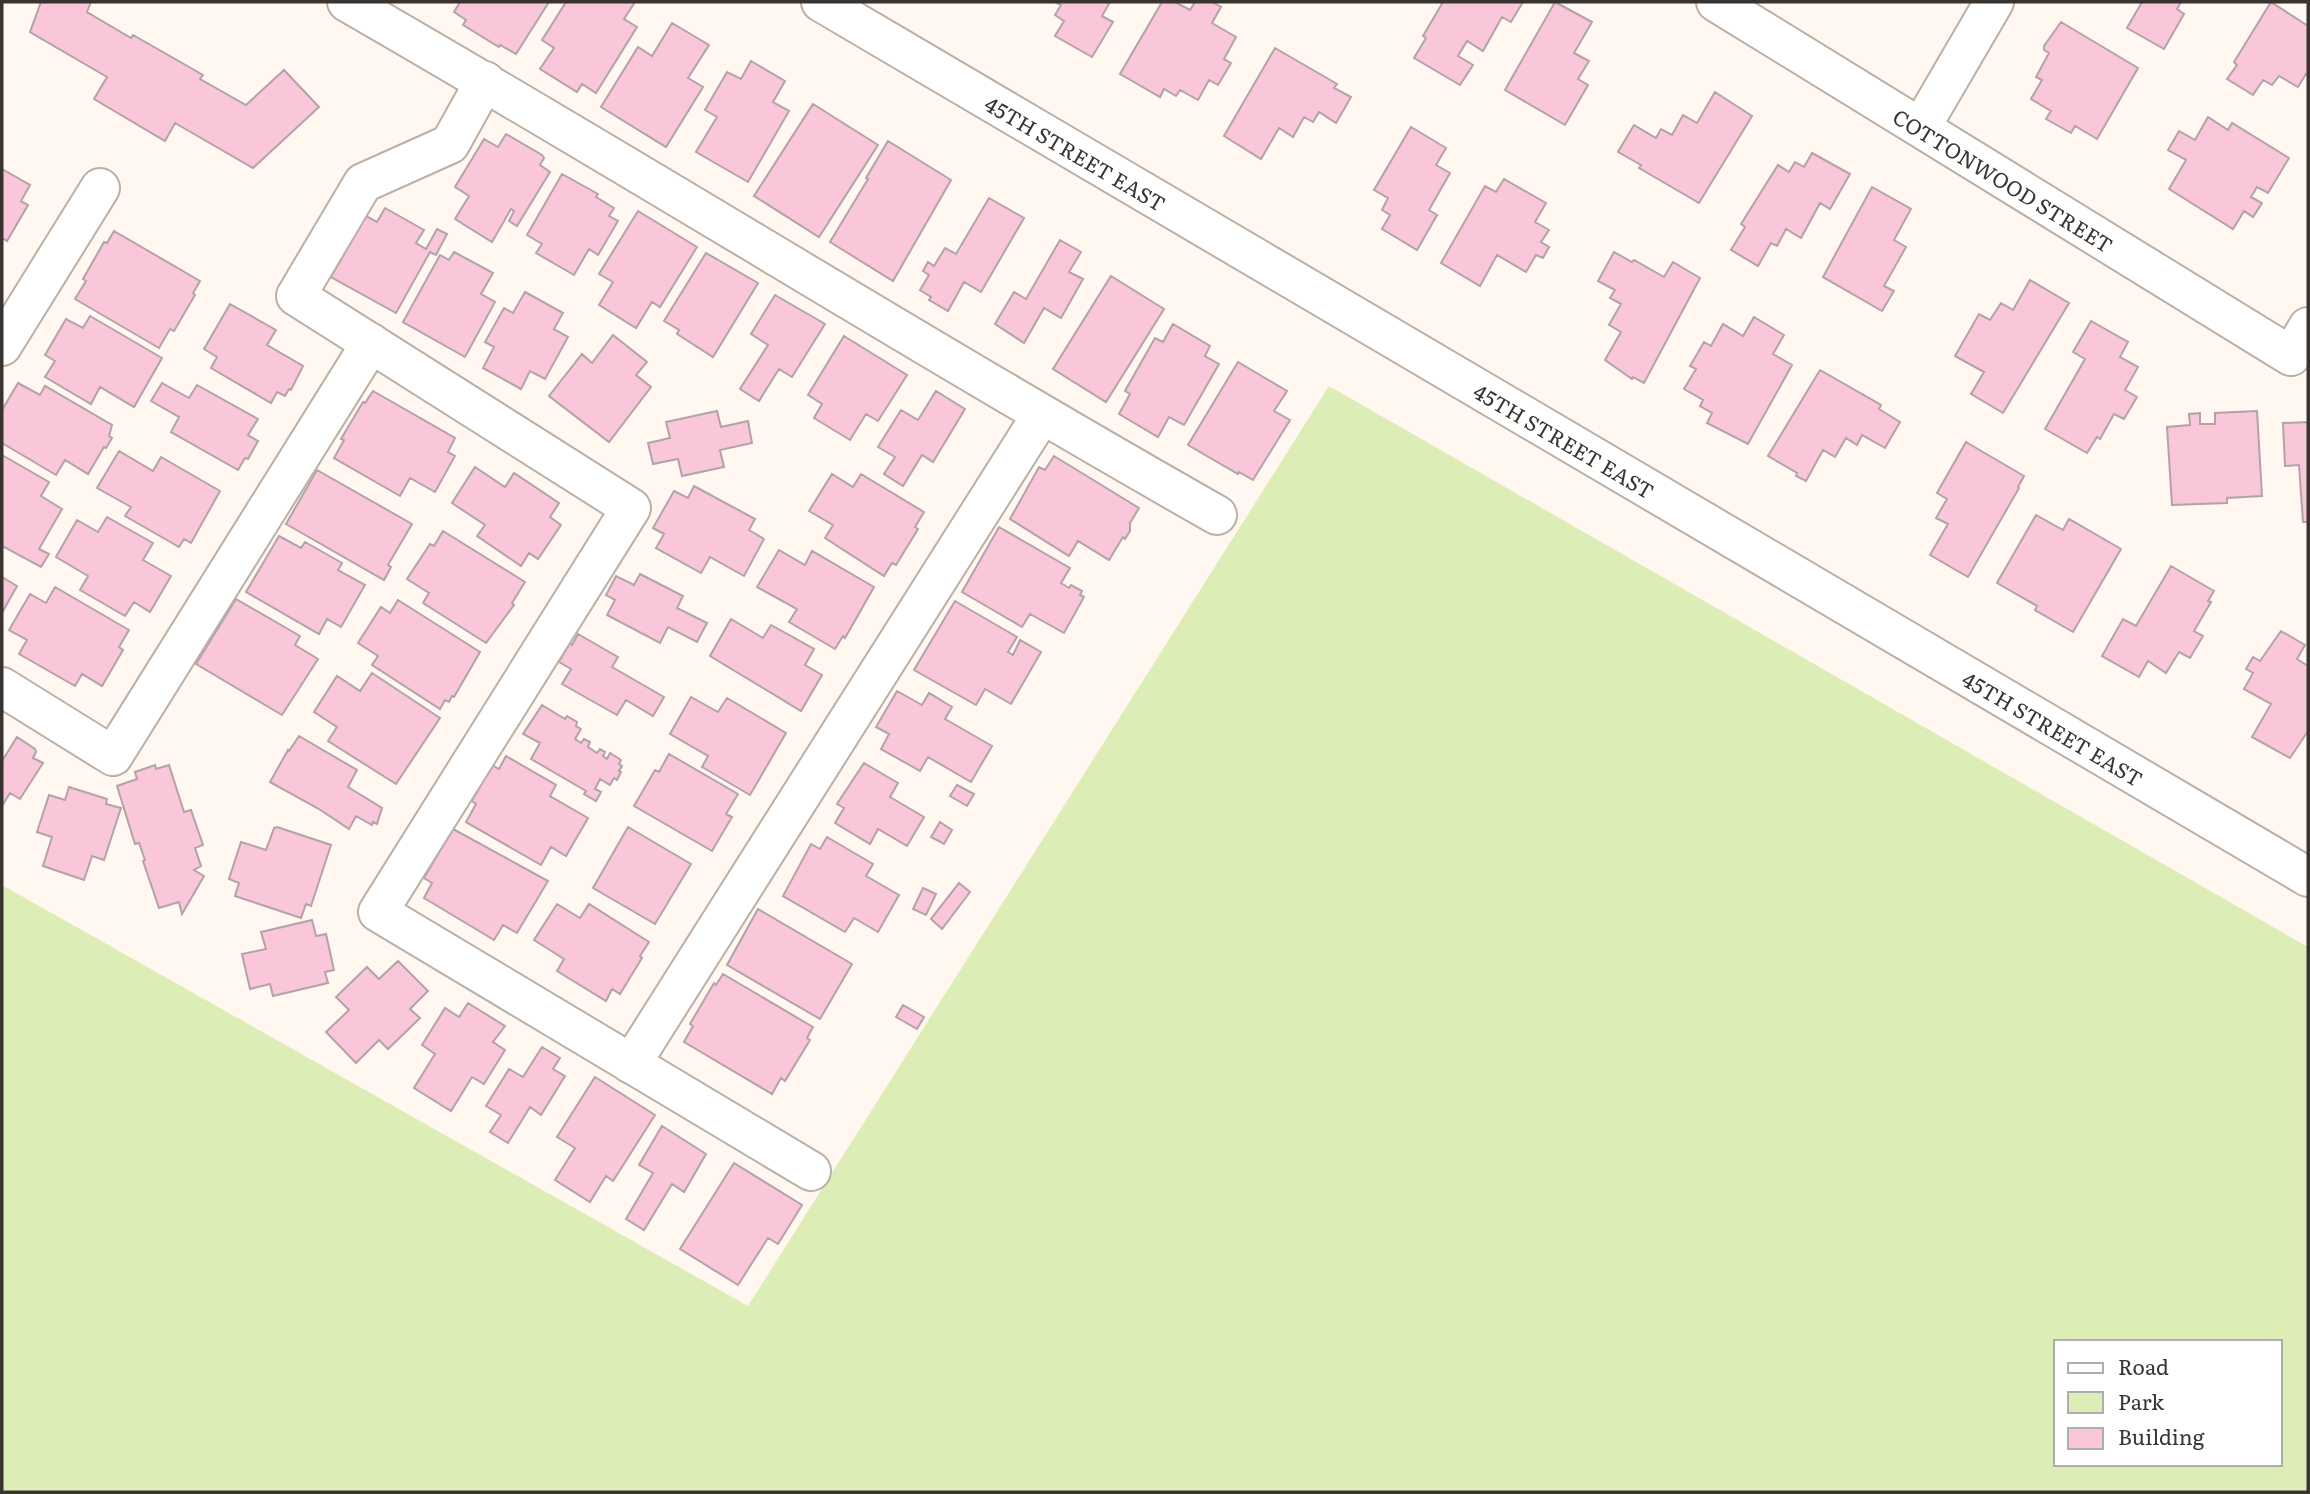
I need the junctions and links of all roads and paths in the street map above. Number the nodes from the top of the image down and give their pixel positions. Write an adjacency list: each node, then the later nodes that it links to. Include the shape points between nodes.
1 (347, 2): 5 (street)
2 (821, 2): 14 (street, 45TH STREET EAST)
3 (1716, 2): 6 (street, COTTONWOOD STREET)
4 (1994, 2): 6 (street)
5 (485, 81): 9 (street, via 450,144 363,183 296,296); 11 (street)
6 (1922, 127): 8 (street, COTTONWOOD STREET)
7 (100, 188): 10 (street)
8 (2300, 342)
9 (371, 343): 13 (street, via 113,756); 15 (street, via 632,508 378,912)
10 (2, 346)
11 (1041, 415): 12 (street); 15 (street)
12 (1217, 515)
13 (2, 687)
14 (2308, 877)
15 (631, 1065): 16 (street)
16 (811, 1171)

